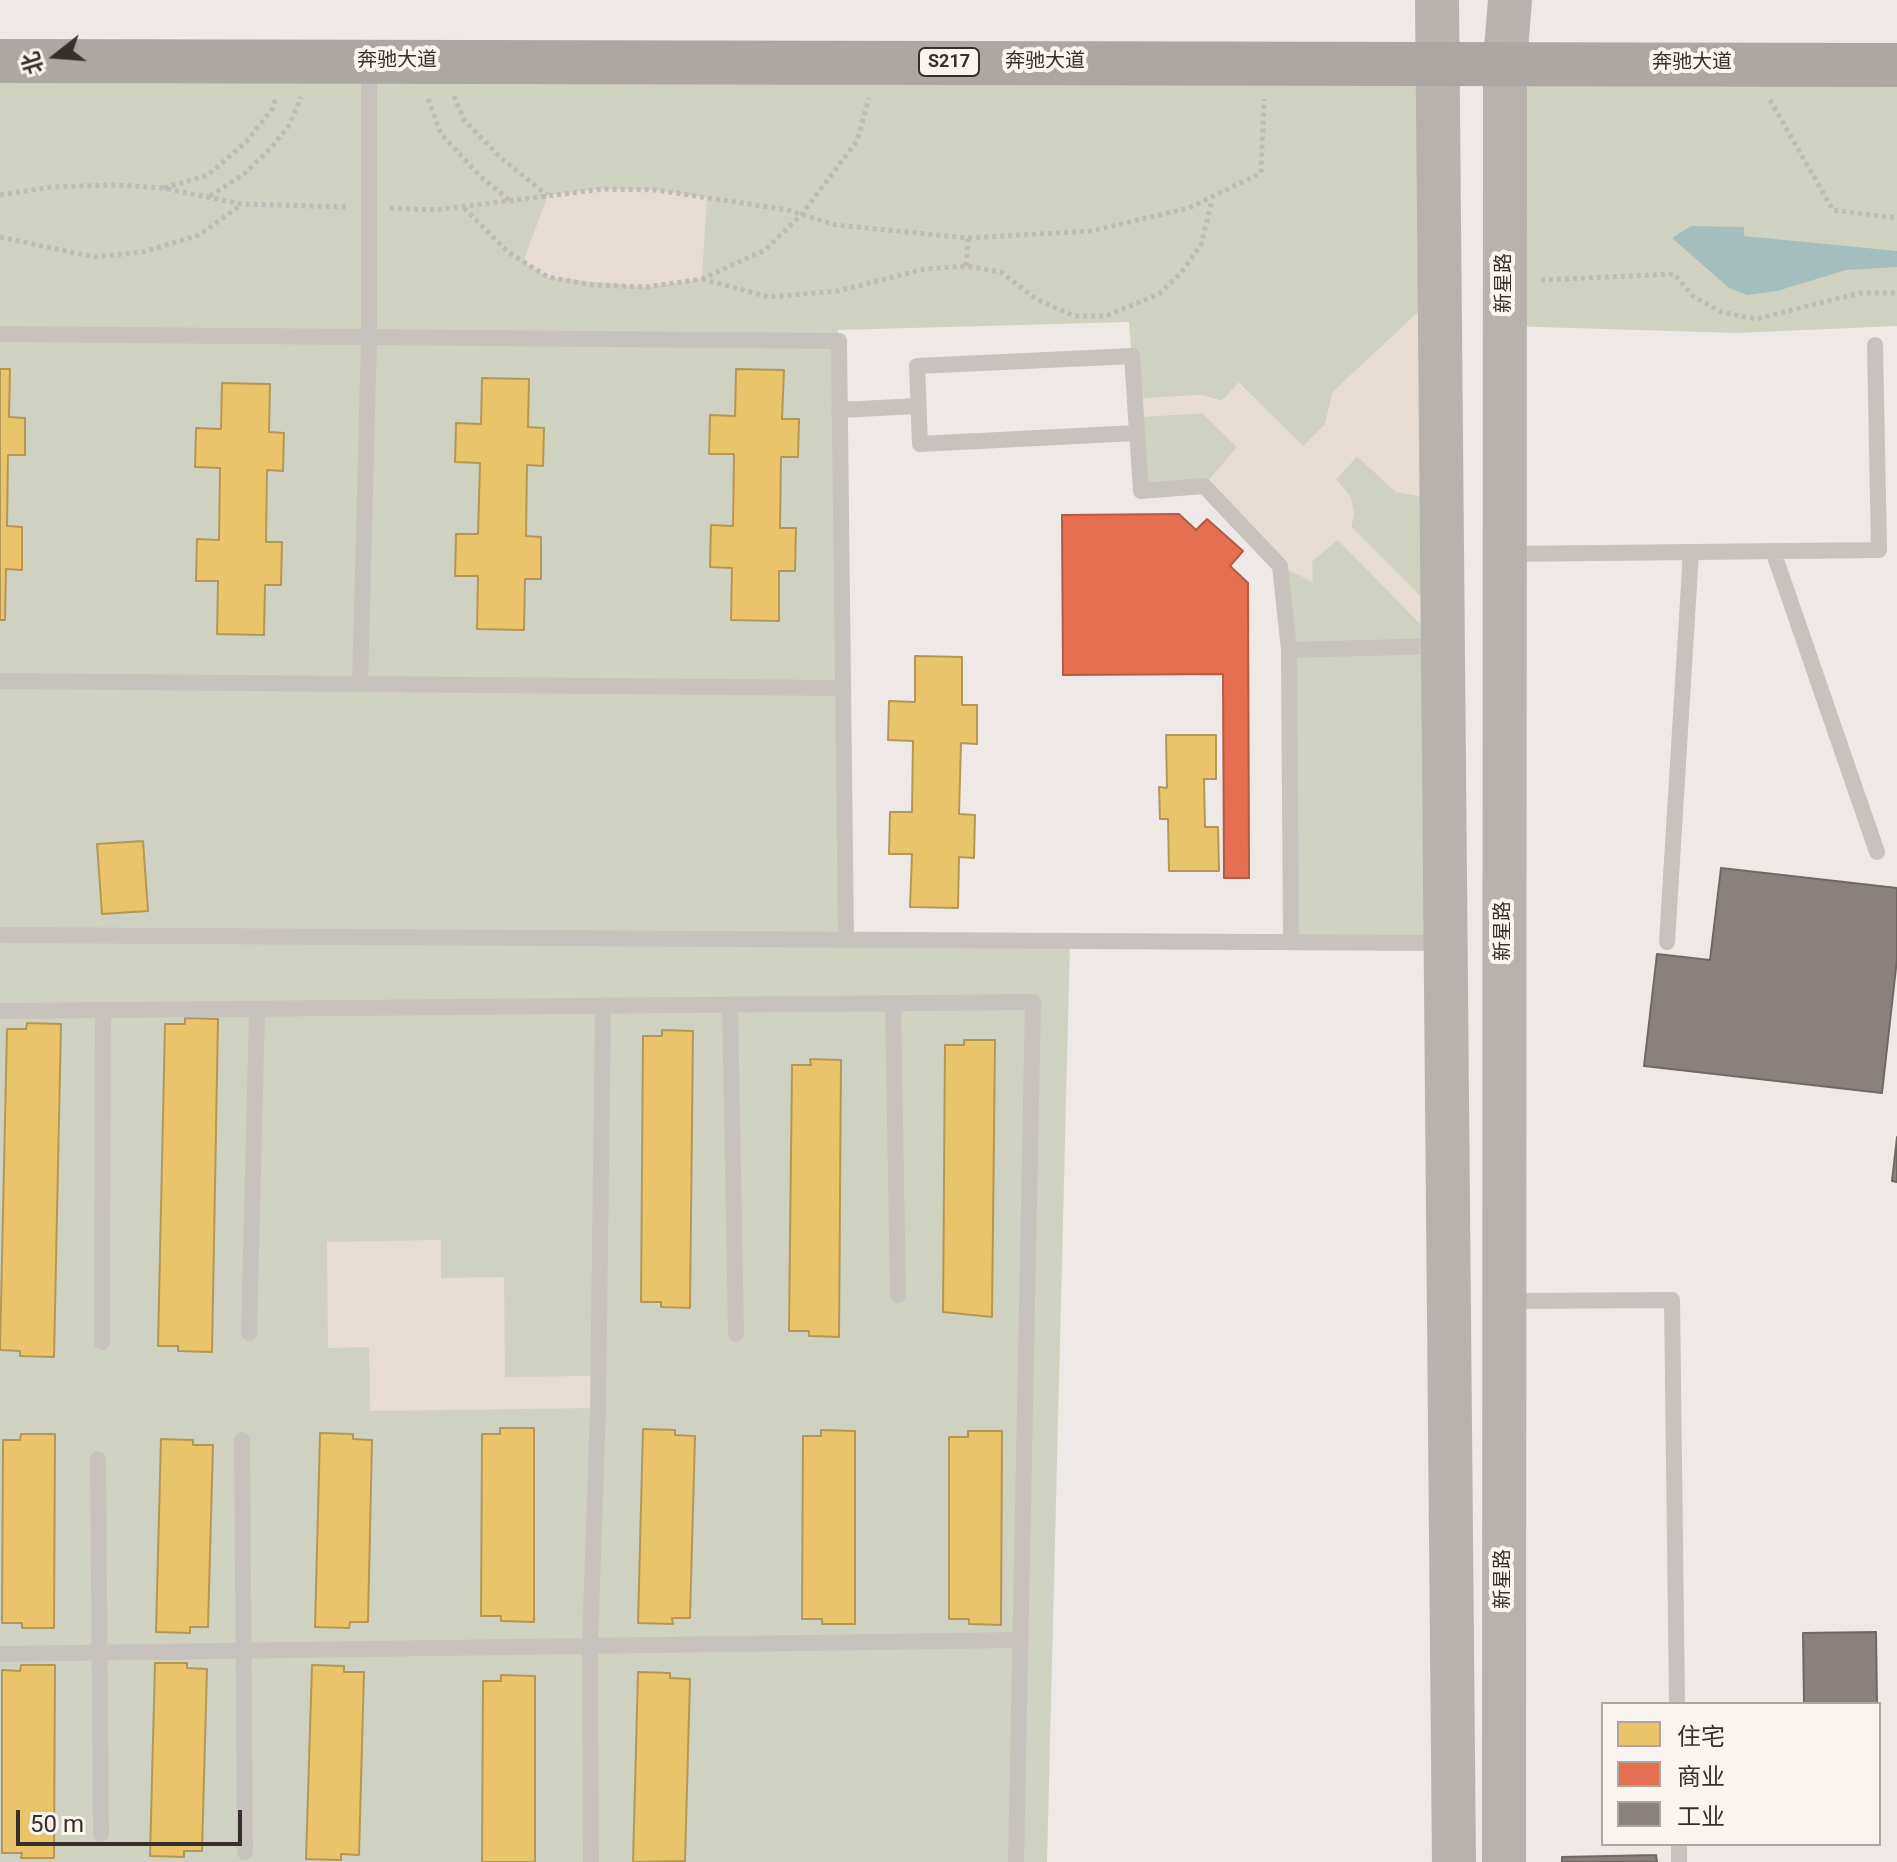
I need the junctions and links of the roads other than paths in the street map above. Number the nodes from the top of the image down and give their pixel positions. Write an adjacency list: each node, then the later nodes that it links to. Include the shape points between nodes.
1 (1437, 0): 5 (main road)
2 (1510, 0): 6 (main road, 新星路)
3 (0, 61): 4 (main road, 奔驰大道 / S217)
4 (369, 61): 5 (main road, 奔驰大道 / S217); 9 (lane)
5 (1437, 62): 6 (main road, 奔驰大道 / S217); 17 (main road)
6 (1505, 62): 7 (main road, 奔驰大道 / S217); 16 (main road, 新星路)
7 (1897, 65)
8 (0, 334): 9 (lane)
9 (369, 337): 12 (lane, via 839,341); 20 (lane)
10 (1875, 345): 14 (lane, via 1879,550)
11 (918, 406): 12 (lane); 13 (lane, via 920,444); 13 (lane, via 917,366 1132,356)
12 (839, 410): 21 (lane)
13 (1137, 433): 18 (lane, via 1141,491 1204,486 1280,566)
14 (1773, 551): 15 (lane); 22 (lane)
15 (1691, 552): 16 (lane); 26 (lane)
16 (1505, 555): 35 (main road, 新星路)
17 (1443, 646): 18 (lane); 27 (main road)
18 (1289, 650): 25 (lane)
19 (0, 681): 20 (lane)
20 (360, 684): 21 (lane)
21 (843, 688): 24 (lane)
22 (1877, 852)
23 (0, 935): 24 (lane)
24 (846, 940): 25 (lane)
25 (1291, 942): 27 (lane)
26 (1667, 942)
27 (1445, 943): 51 (main road)
28 (893, 1003): 30 (lane); 34 (lane); 41 (lane, via 1033,1002)
29 (603, 1005): 30 (lane); 31 (lane); 42 (lane)
30 (730, 1005): 37 (lane)
31 (257, 1009): 32 (lane); 36 (lane)
32 (103, 1010): 33 (lane); 38 (lane)
33 (0, 1011)
34 (898, 1295)
35 (1504, 1301): 46 (lane, via 1672,1300); 52 (main road, 新星路)
36 (249, 1333)
37 (736, 1334)
38 (102, 1342)
39 (242, 1440): 43 (lane)
40 (98, 1459): 44 (lane)
41 (1020, 1640): 42 (lane); 50 (lane)
42 (590, 1646): 43 (lane); 49 (lane)
43 (243, 1651): 44 (lane); 48 (lane)
44 (100, 1653): 45 (lane); 47 (lane)
45 (0, 1654)
46 (1677, 1702)
47 (101, 1834)
48 (245, 1852)
49 (591, 1862)
50 (1016, 1862)
51 (1454, 1862)
52 (1504, 1862)

